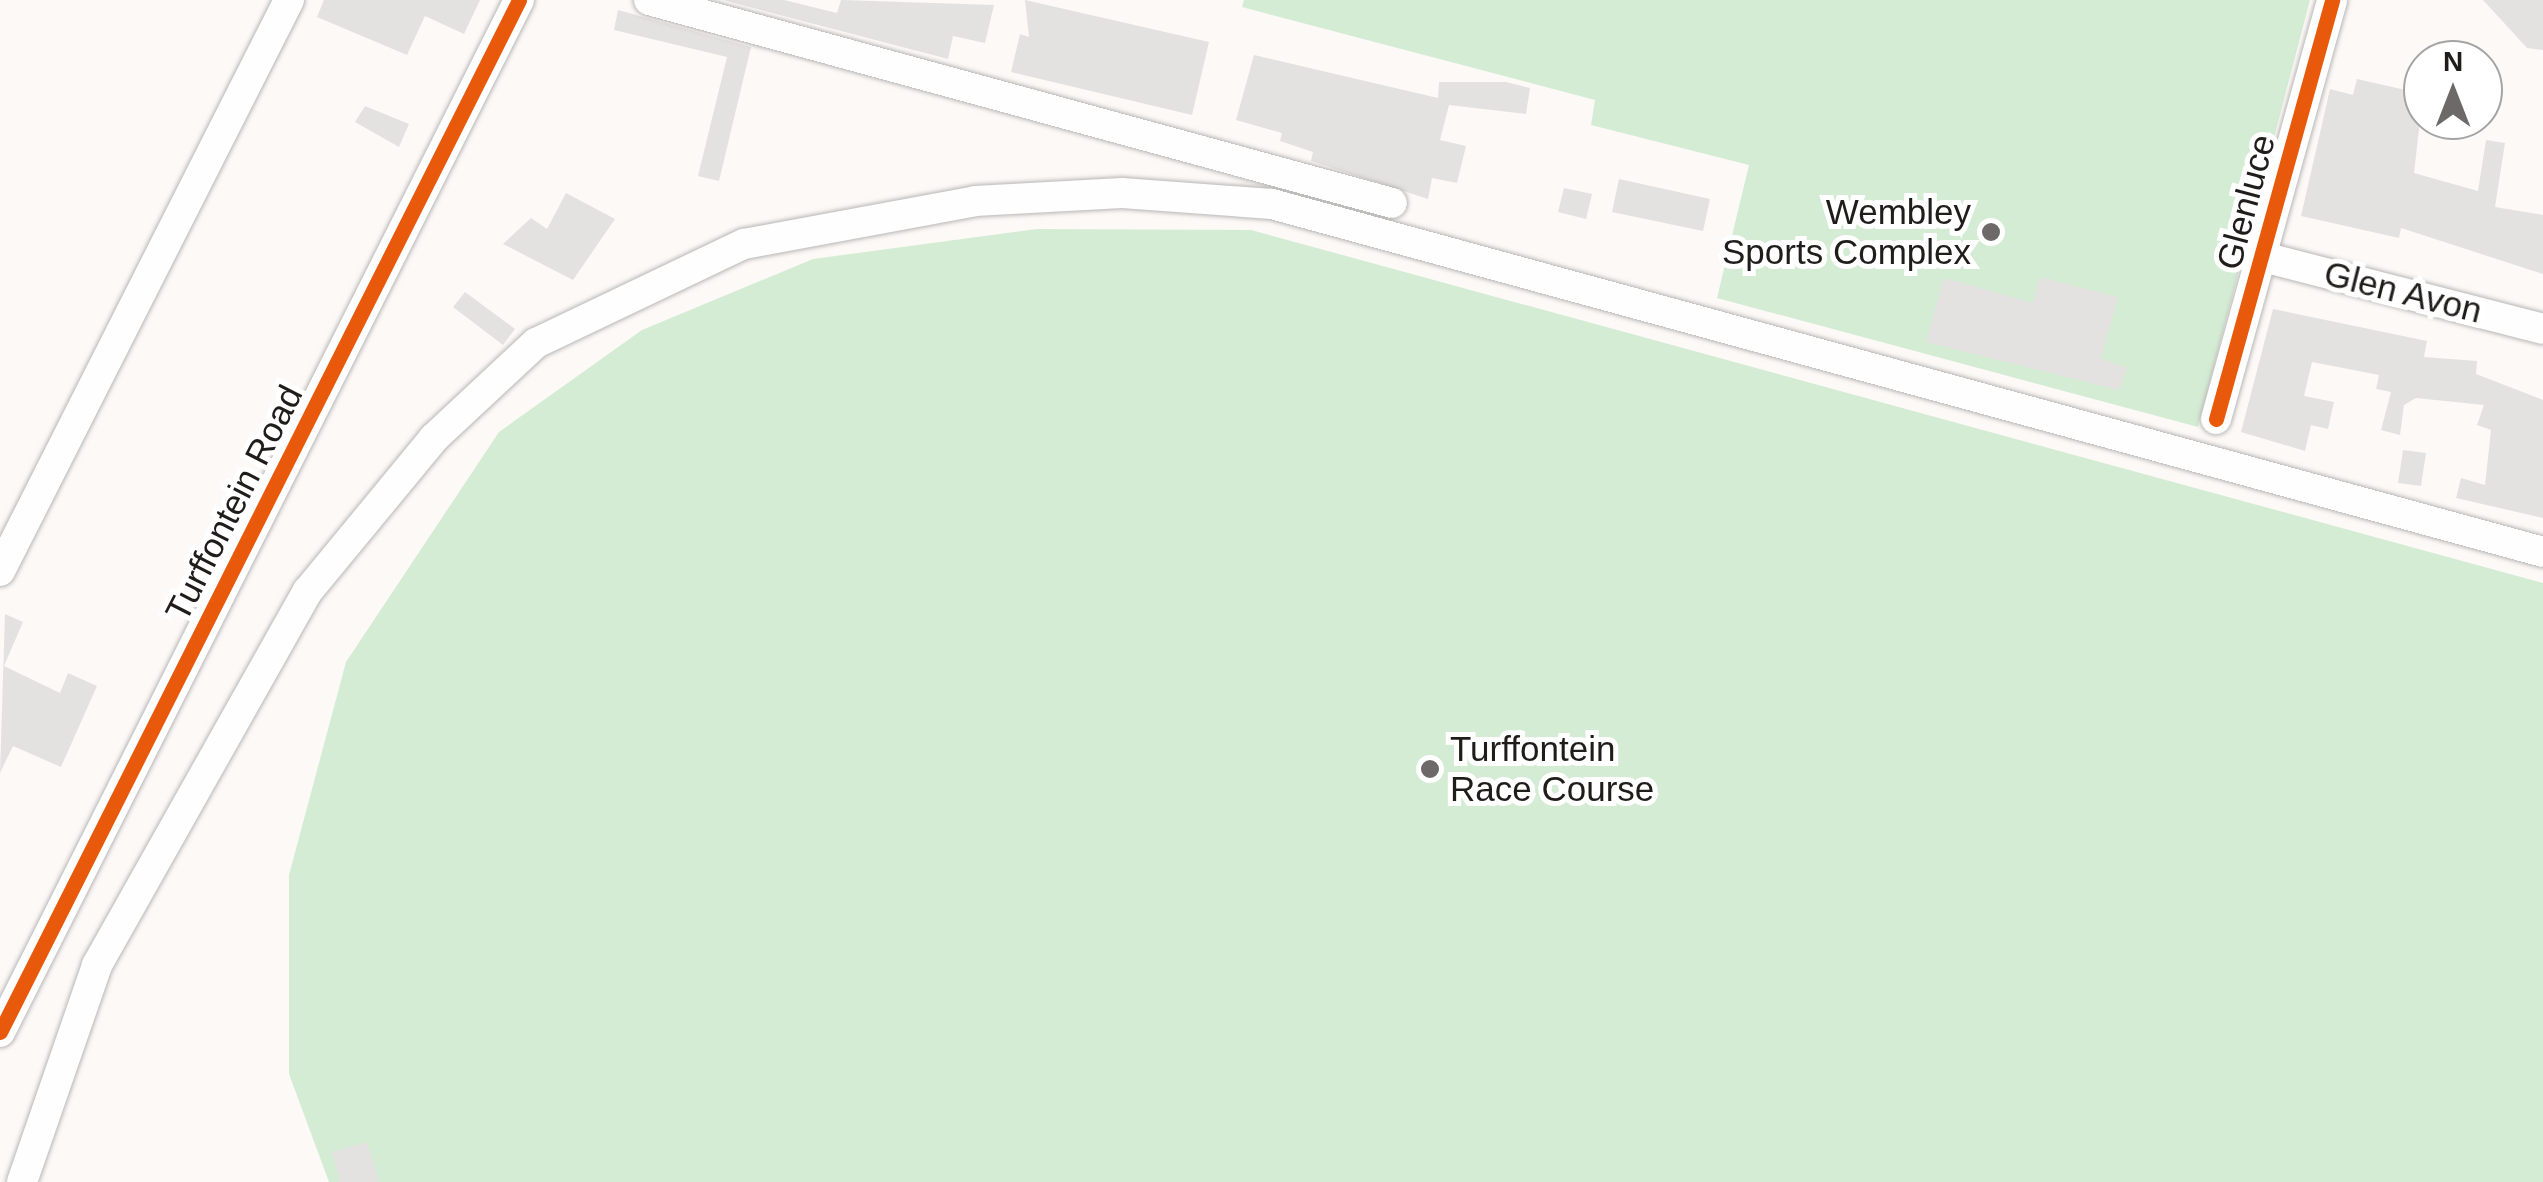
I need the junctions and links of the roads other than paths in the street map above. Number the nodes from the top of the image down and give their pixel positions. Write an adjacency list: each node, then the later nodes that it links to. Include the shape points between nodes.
1 (289, 0): 10 (street)
2 (519, 0): 11 (street, Turffontein Road)
3 (649, 0): 5 (street)
4 (2332, 0): 6 (street, Glenluce)
5 (1392, 203)
6 (2263, 256): 7 (street, Glen Avon); 8 (street, Glenluce)
7 (2543, 328)
8 (2216, 419)
9 (2543, 552): 12 (street, via 1272,204 1122,193 975,201 744,244 536,343 434,438 308,591 98,965)
10 (0, 571)
11 (0, 1032)
12 (22, 1182)

